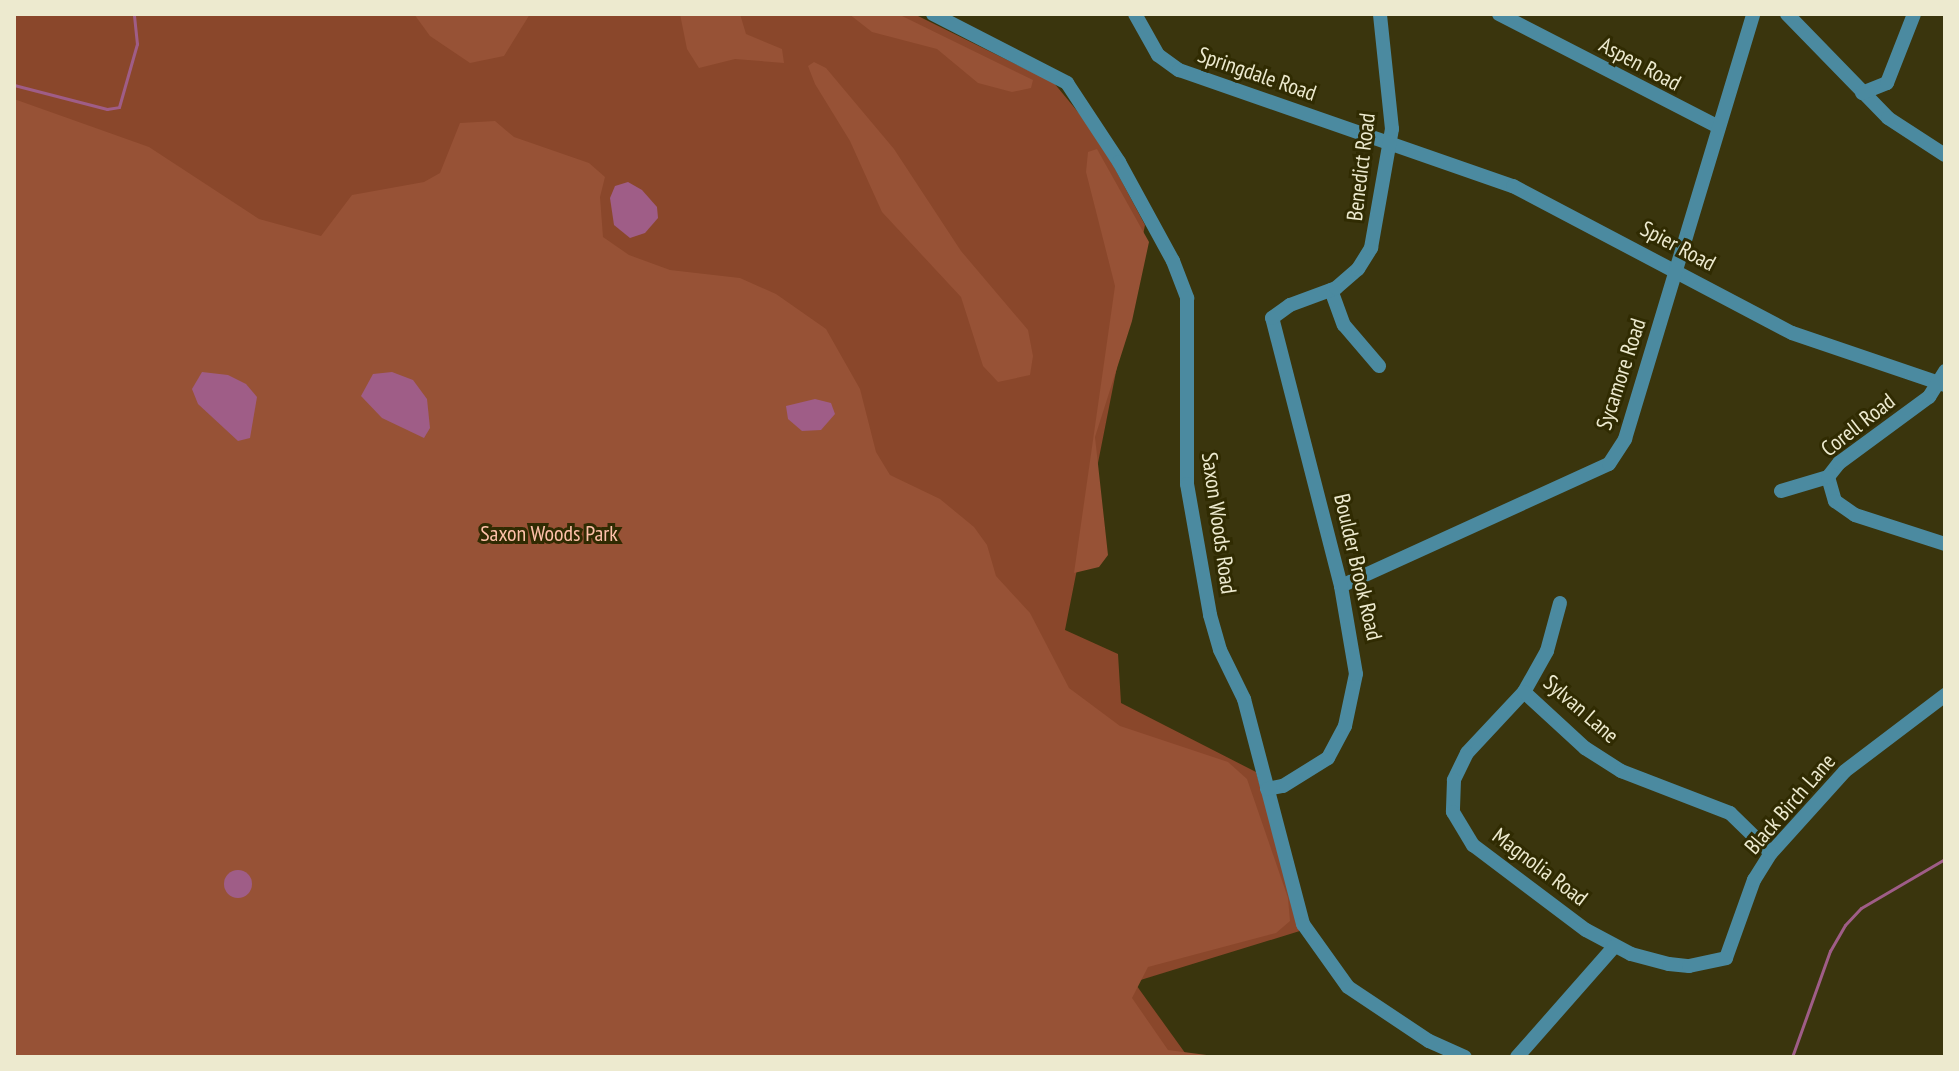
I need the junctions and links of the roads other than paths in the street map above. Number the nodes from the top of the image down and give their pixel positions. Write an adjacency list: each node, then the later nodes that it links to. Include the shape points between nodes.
1 (933, 14): 24 (street, Saxon Woods Road, via 1067,83 1119,162 1173,261 1187,298 1187,484 1210,615 1244,699)
2 (1135, 14): 10 (street, Springdale Road, via 1158,55 1179,70)
3 (1380, 14): 10 (street, Benedict Road)
4 (1499, 14): 9 (street, Aspen Road)
5 (1753, 14): 9 (street, Sycamore Road)
6 (1787, 14): 8 (street)
7 (1914, 14): 8 (street, via 1887,83)
8 (1862, 93): 11 (street, via 1888,118)
9 (1719, 127): 12 (street, Sycamore Road)
10 (1390, 142): 12 (street, Spier Road, via 1513,186); 13 (street, Benedict Road, via 1371,248 1358,269)
11 (1945, 155)
12 (1678, 269): 16 (street, Spier Road, via 1811,341); 20 (street, Sycamore Road, via 1625,439 1609,464)
13 (1331, 290): 14 (street, Benedict Road, via 1290,305); 15 (street, via 1349,334)
14 (1272, 318): 20 (street, Boulder Brook Road)
15 (1379, 366)
16 (1943, 380): 17 (street, Corell Road)
17 (1828, 477): 18 (street, Corell Road); 19 (street, via 1829,491 1844,508)
18 (1781, 491)
19 (1945, 544)
20 (1341, 586): 24 (street, Boulder Brook Road, via 1356,674 1345,726 1328,758 1283,786)
21 (1560, 603): 22 (street, Sylvan Lane, via 1547,651)
22 (1524, 692): 25 (street, Sylvan Lane, via 1585,748 1621,771 1730,813); 26 (street, Magnolia Road, via 1467,753 1454,780 1458,825 1473,845 1507,872)
23 (1945, 695): 25 (street, Black Birch Lane, via 1845,771)
24 (1267, 789): 27 (street, Saxon Woods Road, via 1303,924 1319,953 1348,987 1429,1041)
25 (1771, 853): 26 (street, Black Birch Lane, via 1754,880 1726,958 1669,964)
26 (1615, 946): 28 (street)
27 (1465, 1057)
28 (1517, 1057)

